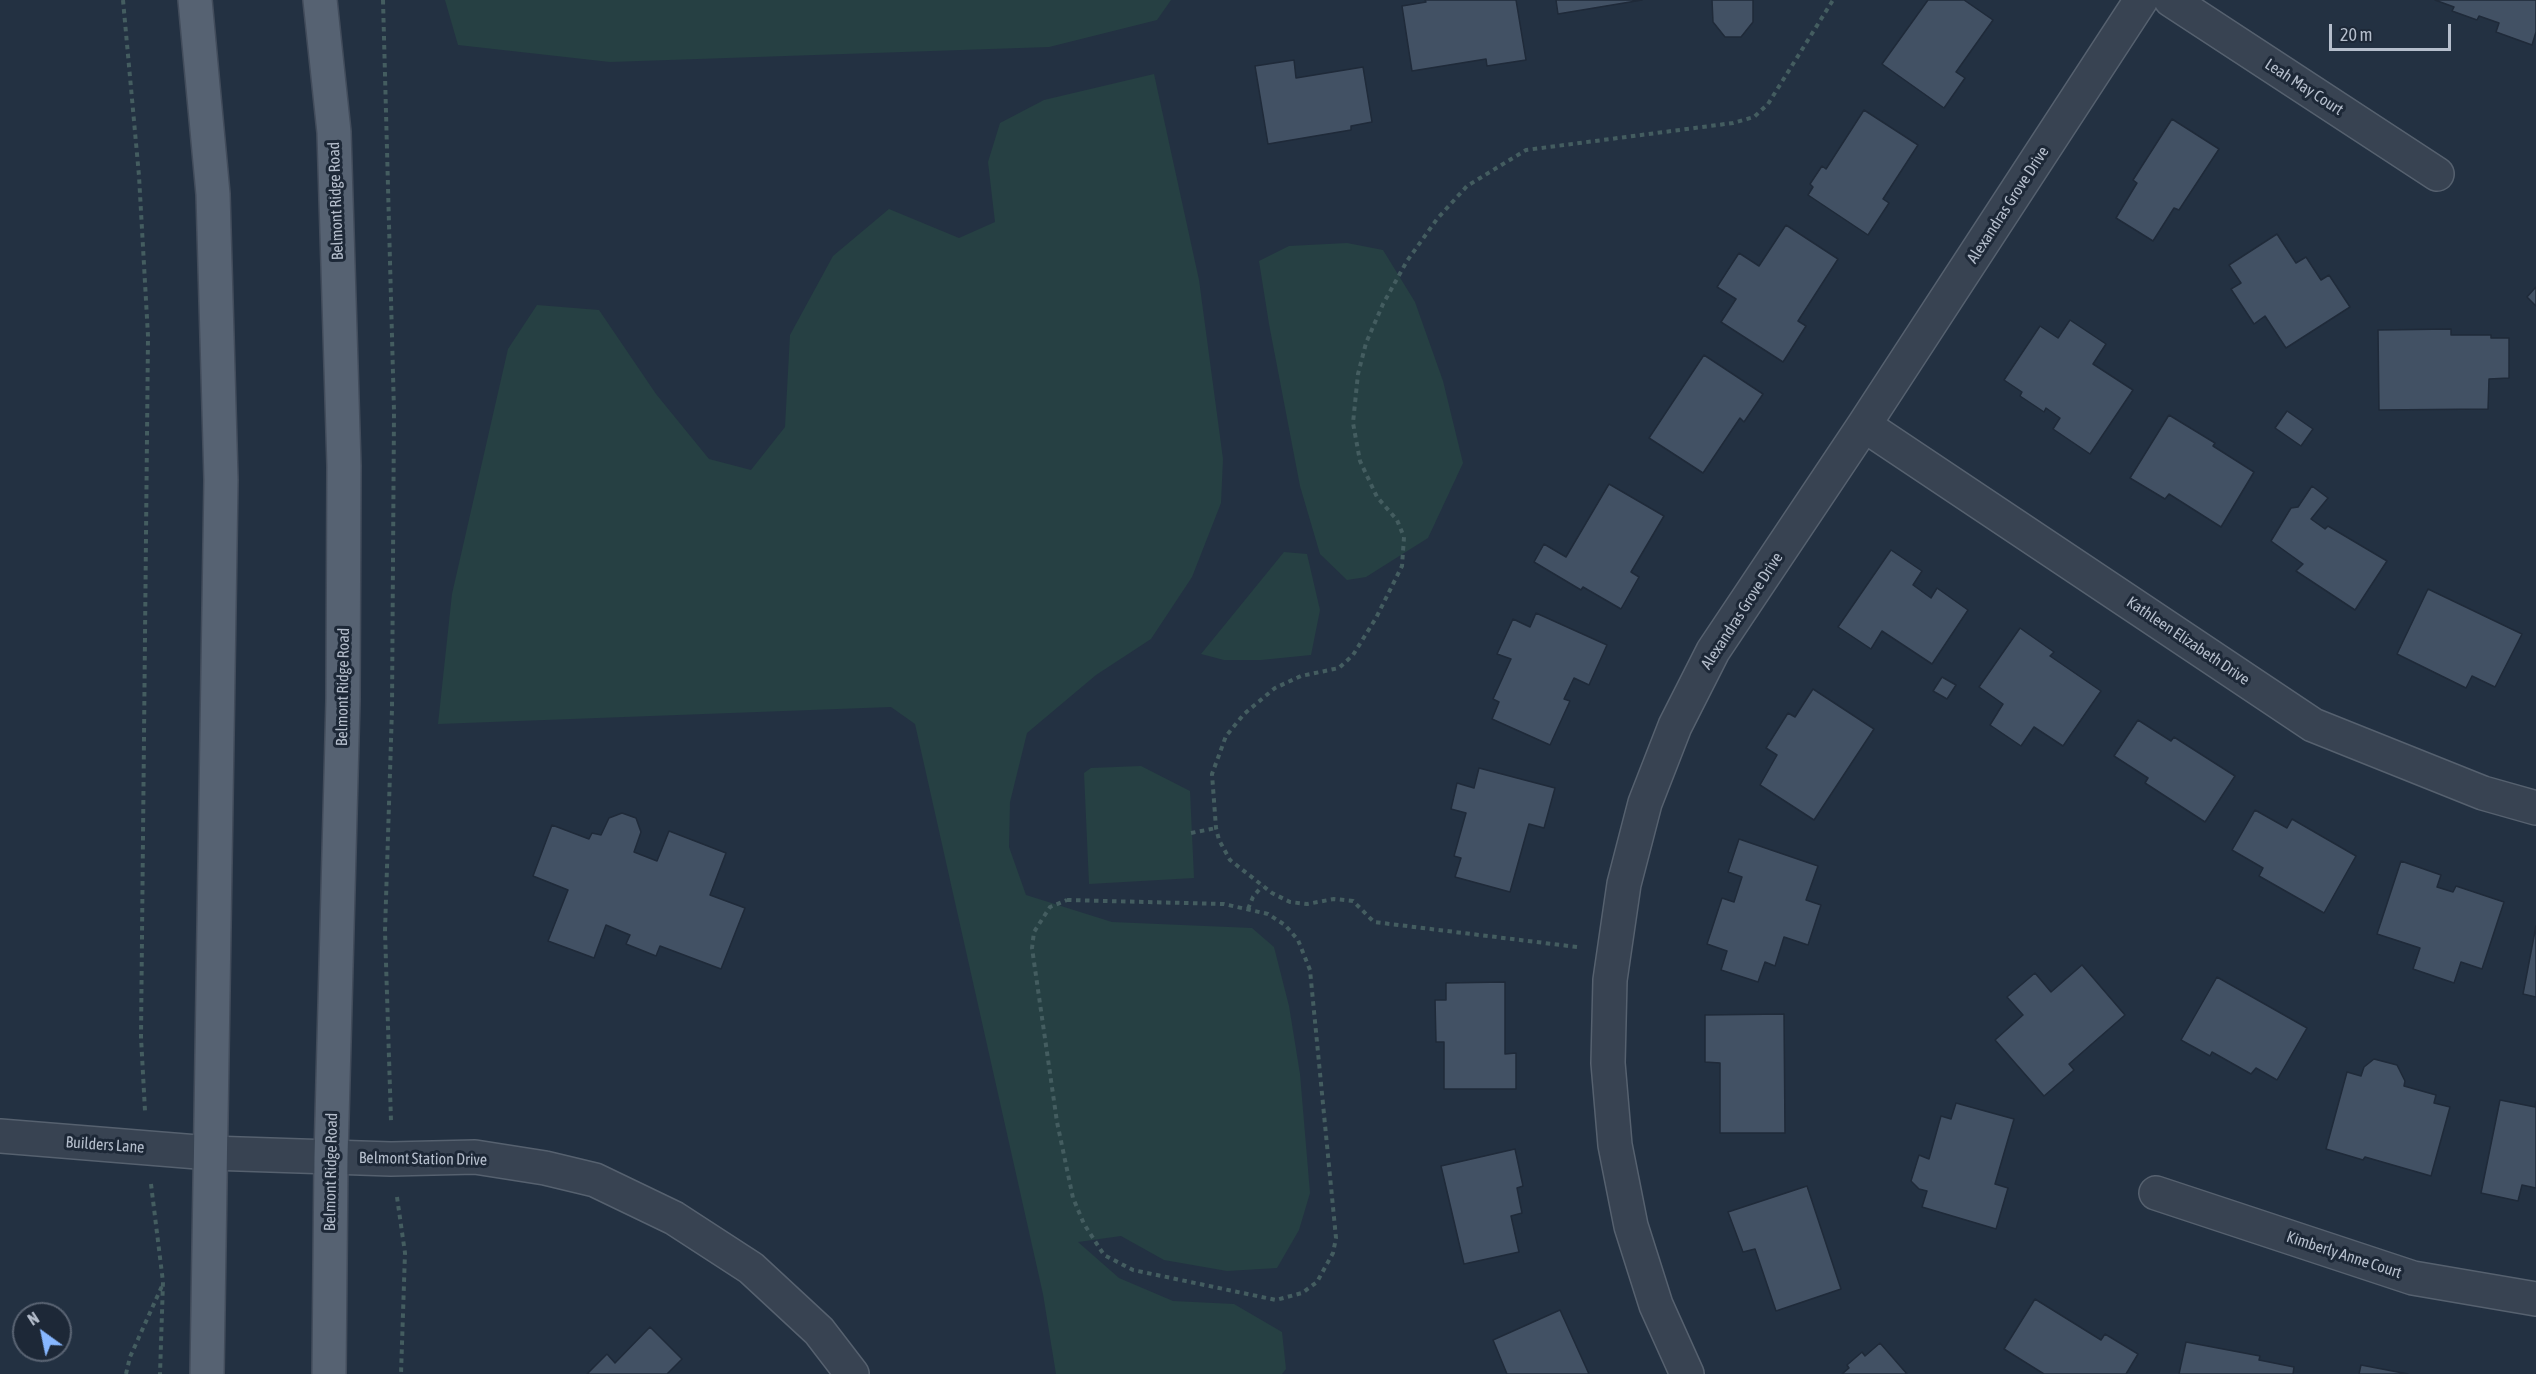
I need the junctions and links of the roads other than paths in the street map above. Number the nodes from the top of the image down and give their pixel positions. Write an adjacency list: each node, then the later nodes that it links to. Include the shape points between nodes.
1 (195, 0): 9 (main road, via 213,194 221,480)
2 (321, 0): 10 (main road, Belmont Ridge Road, via 334,132 344,466 344,700)
3 (2141, 0): 6 (street, Alexandras Grove Drive)
4 (2171, 0): 5 (street, Leah May Court)
5 (2437, 174)
6 (1864, 425): 7 (street, Kathleen Elizabeth Drive, via 2313,725 2483,793); 16 (street, Alexandras Grove Drive, via 1713,651 1675,726 1645,803 1624,884 1610,980 1608,1063 1615,1145 1631,1226 1656,1305)
7 (2536, 808)
8 (0, 1136): 9 (street, Builders Lane)
9 (210, 1153): 10 (street, Belmont Station Drive); 13 (main road)
10 (331, 1157): 14 (main road, Belmont Ridge Road); 15 (street, Belmont Station Drive, via 475,1157 596,1180 674,1218 751,1268 819,1331)
11 (2156, 1193): 12 (street, Kimberly Anne Court, via 2413,1278)
12 (2536, 1299)
13 (207, 1374)
14 (329, 1374)
15 (852, 1374)
16 (1687, 1374)

